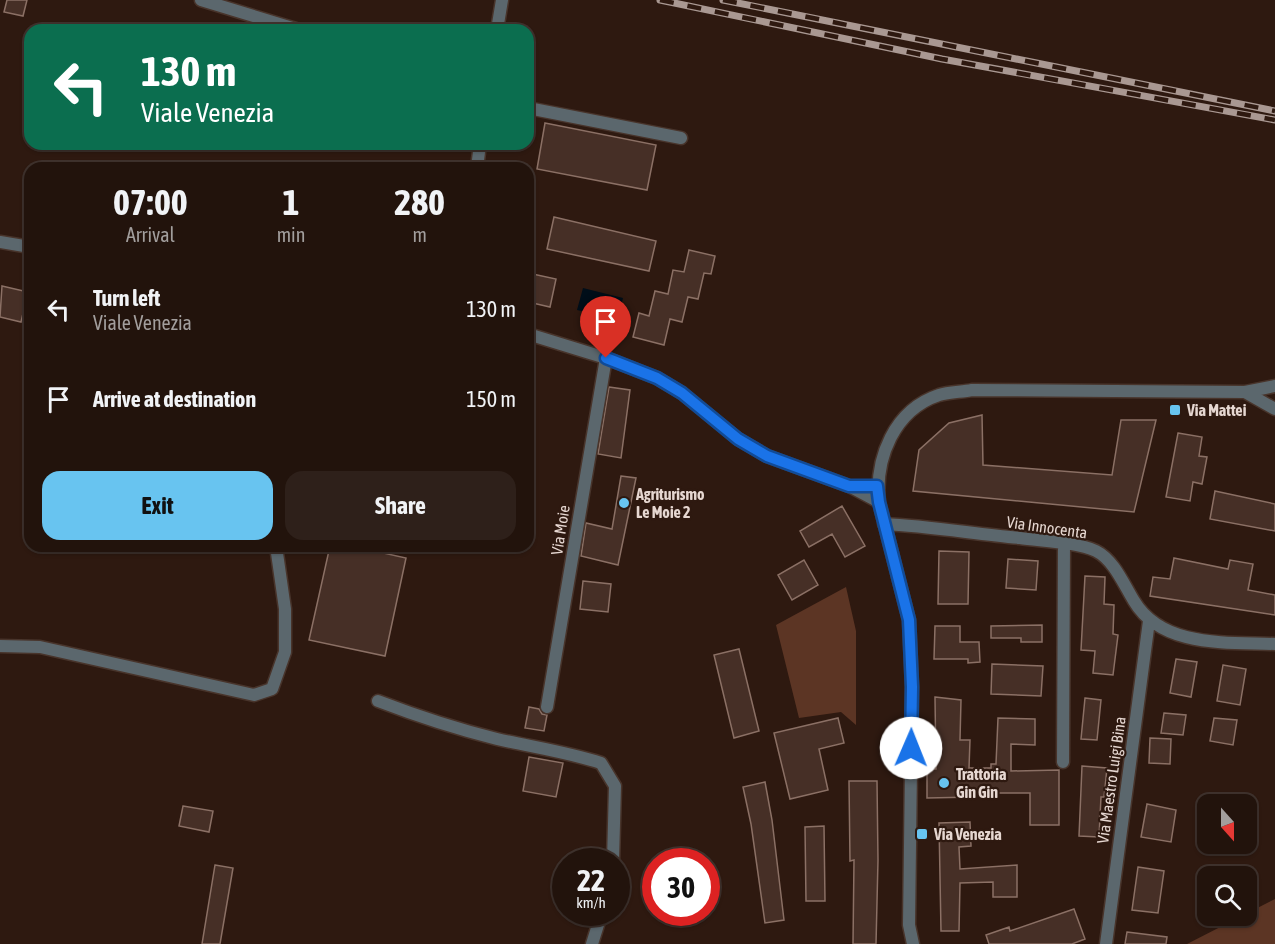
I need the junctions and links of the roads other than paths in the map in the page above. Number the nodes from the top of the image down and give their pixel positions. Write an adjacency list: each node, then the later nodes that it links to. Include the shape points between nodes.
1 (201, 0): 3 (street)
2 (502, 0): 4 (street)
3 (279, 24)
4 (498, 24)
5 (534, 109): 6 (street)
6 (681, 138)
7 (0, 242): 8 (street)
8 (24, 246)
9 (534, 336): 10 (street)
10 (606, 358): 14 (street, via 657,378 682,393 738,439 767,456); 24 (street, Via Moie)
11 (1275, 386): 12 (street)
12 (1245, 392): 13 (street); 15 (street, via 972,390 940,395 904,417 888,441)
13 (1275, 409)
14 (849, 486): 15 (street); 16 (street)
15 (877, 486): 16 (street)
16 (879, 502): 17 (street)
17 (884, 524): 18 (street, Via Innocenta); 29 (street, via 909,620 912,687 909,925)
18 (1064, 543): 20 (street, Via Innocenta, via 1096,551 1114,567); 25 (street)
19 (277, 552): 22 (street, via 285,609 285,652 272,689 254,695 40,647)
20 (1149, 621): 21 (street, Via Innocenta, via 1169,632 1198,640); 30 (street, Via Maestro Luigi Bina)
21 (1275, 644)
22 (0, 646)
23 (378, 701): 26 (street, via 418,717 602,763 615,786)
24 (547, 707)
25 (1063, 762)
26 (613, 848)
27 (598, 926): 28 (street)
28 (592, 944)
29 (913, 944)
30 (1106, 944)

